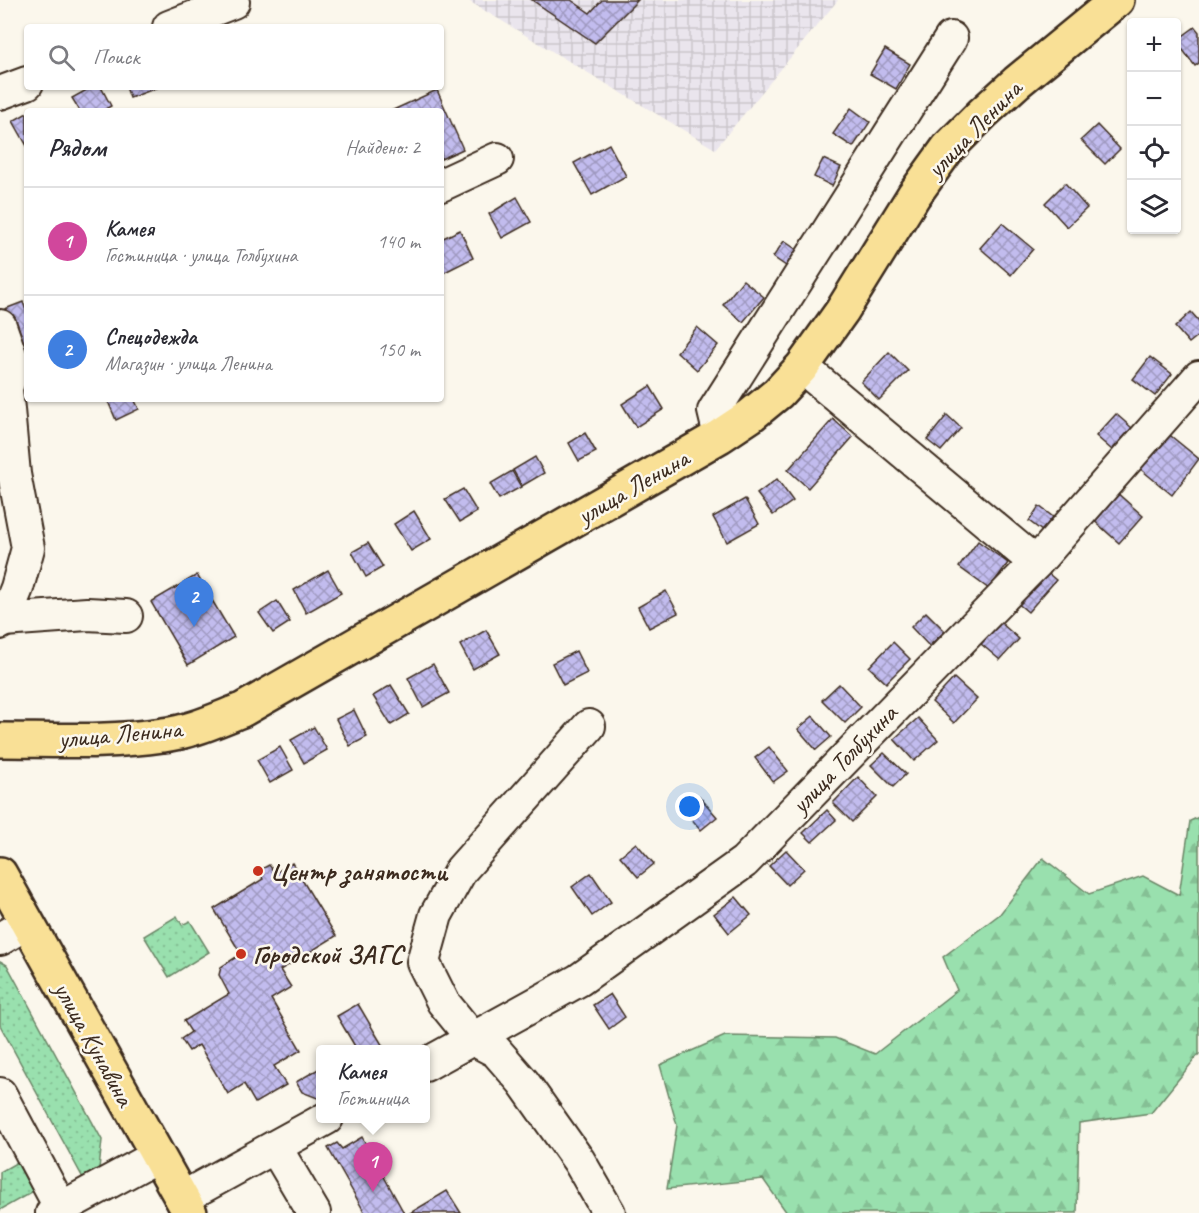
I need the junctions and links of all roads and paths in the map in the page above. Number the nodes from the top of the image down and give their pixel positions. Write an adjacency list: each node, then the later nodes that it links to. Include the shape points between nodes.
1 (1117, 0): 10 (main road, улица Ленина, via 1017,82 948,148)
2 (233, 2): 3 (street)
3 (177, 24)
4 (951, 38): 13 (street, via 714,411)
5 (24, 84): 6 (street)
6 (0, 93)
7 (497, 159): 8 (street)
8 (444, 184)
9 (0, 326): 12 (street, via 14,366)
10 (802, 367): 13 (main road, улица Ленина, via 778,393); 14 (street)
11 (1199, 377): 14 (street, улица Толбухина)
12 (11, 385): 16 (street, via 14,474 28,548)
13 (720, 436): 18 (main road, улица Ленина, via 242,710 200,727 164,735 105,740)
14 (1036, 563): 21 (street, улица Толбухина, via 744,862 579,980)
15 (126, 616): 16 (street, via 87,614)
16 (2, 622)
17 (589, 726): 21 (street, via 461,870 436,915 423,962 442,1002)
18 (0, 740)
19 (0, 874): 20 (main road, улица Кунавина)
20 (13, 931): 26 (main road, улица Кунавина)
21 (473, 1039): 22 (street, улица Толбухина); 30 (street, via 496,1051 523,1082 579,1161)
22 (430, 1063)
23 (0, 1094): 28 (street)
24 (320, 1123): 25 (street)
25 (275, 1147): 27 (street); 29 (street)
26 (157, 1155): 27 (main road, улица Кунавина); 28 (street)
27 (186, 1206)
28 (57, 1210)
29 (314, 1213)
30 (609, 1213)

